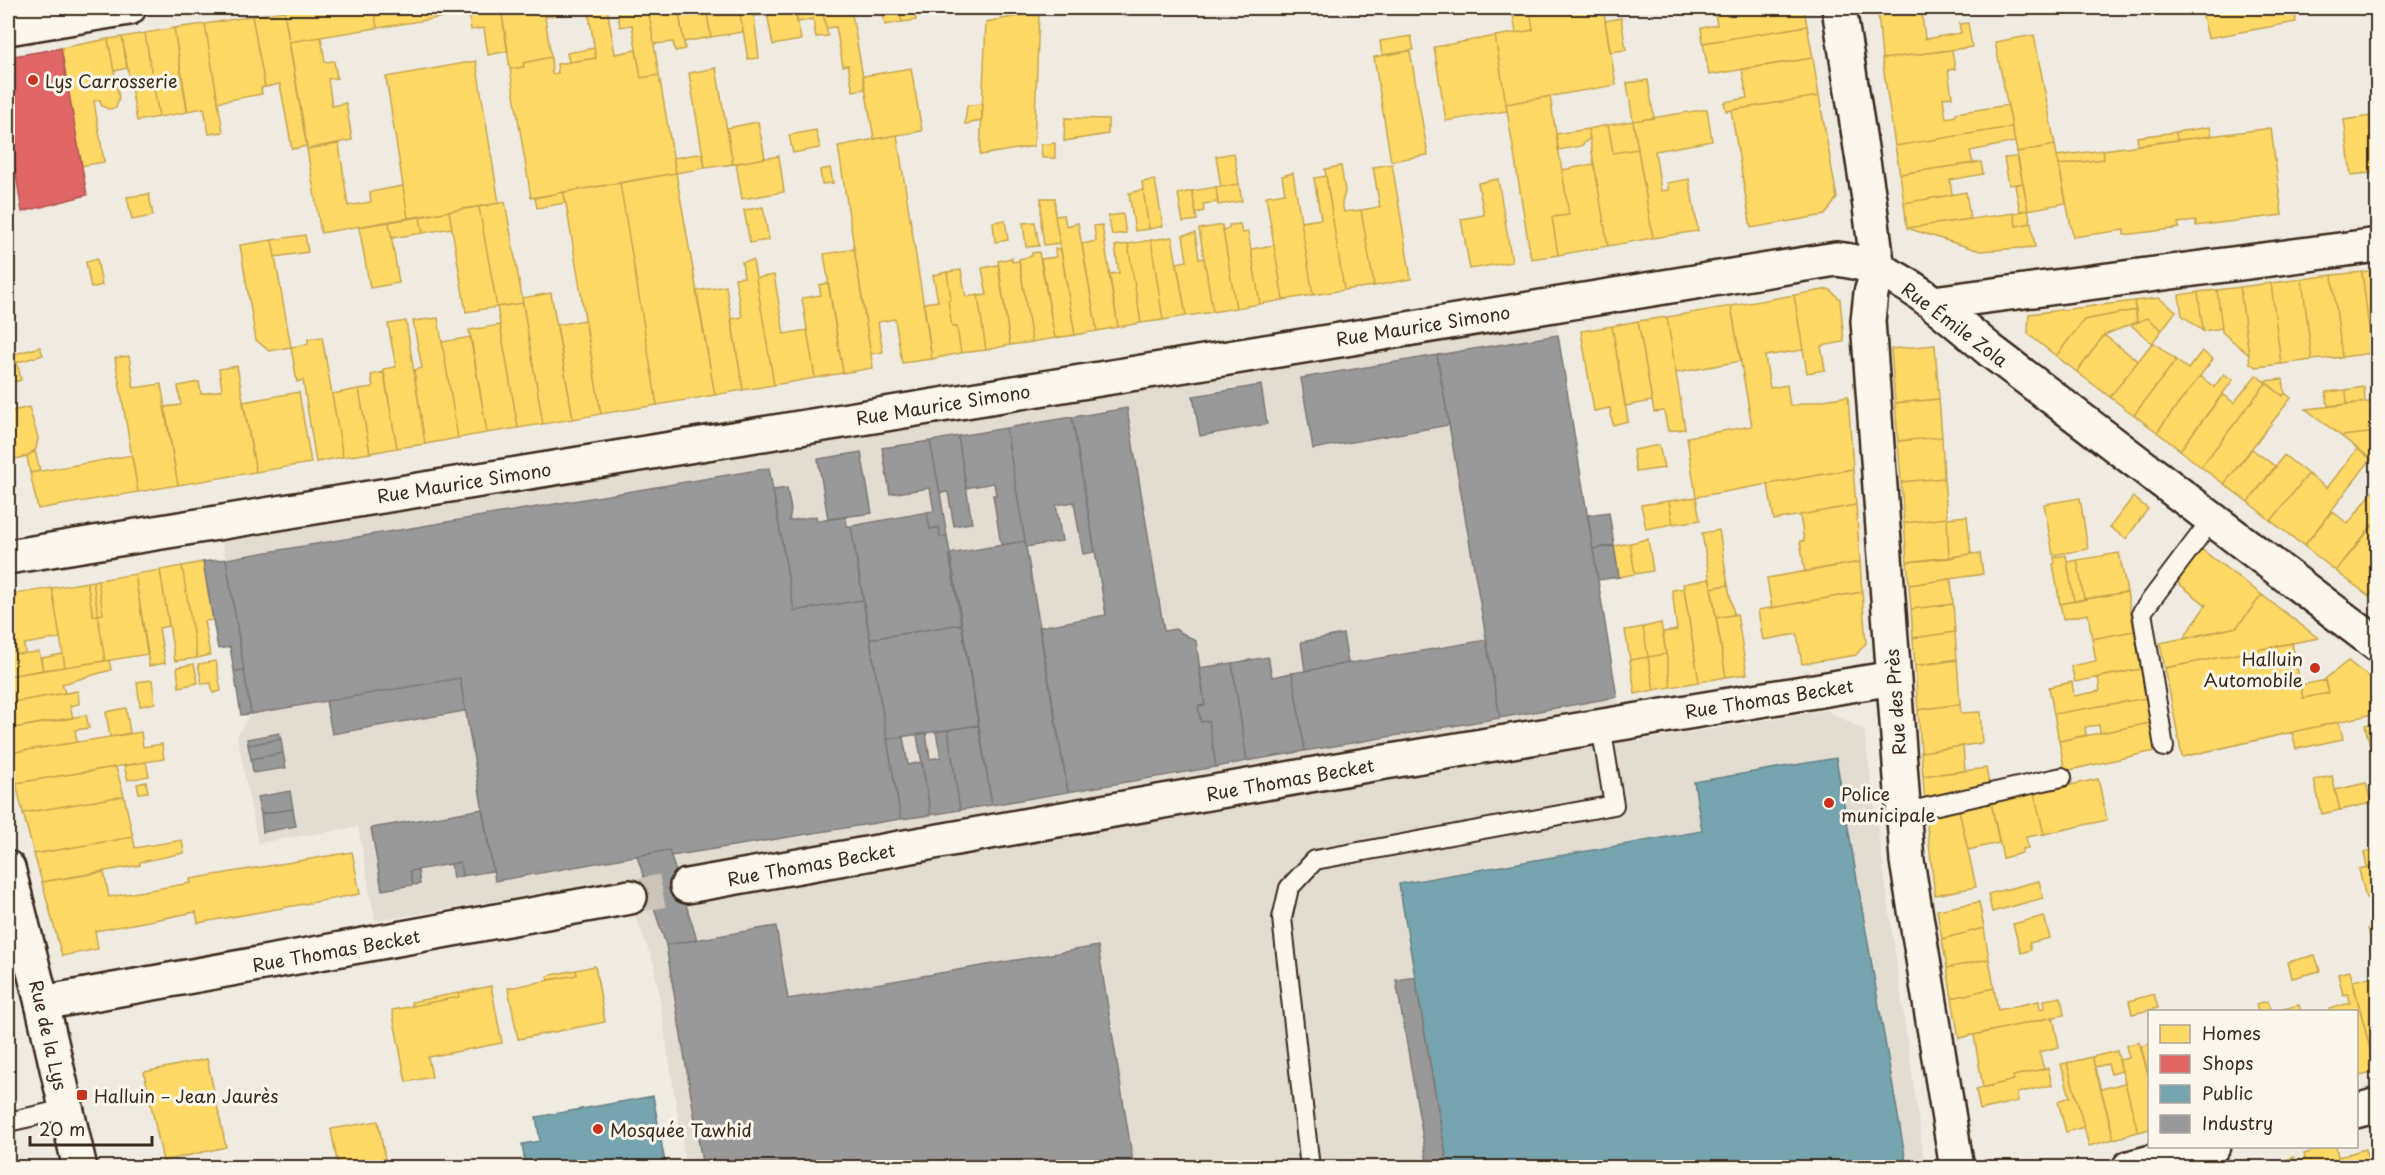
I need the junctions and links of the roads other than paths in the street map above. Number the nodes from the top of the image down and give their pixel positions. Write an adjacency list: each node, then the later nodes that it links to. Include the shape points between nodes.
1 (129, 8): 3 (street)
2 (1839, 8): 6 (street)
3 (38, 15): 4 (street)
4 (8, 28)
5 (2378, 245): 7 (street)
6 (1878, 270): 7 (street, Rue Émile Zola); 9 (street, Rue Maurice Simono, via 1849,261 1827,260); 11 (street, Rue des Près, via 1868,321)
7 (1933, 303): 8 (street, Rue Émile Zola)
8 (2212, 519): 10 (street, Rue Émile Zola); 13 (lane, via 2142,612)
9 (8, 557)
10 (2378, 645)
11 (1893, 678): 12 (street, Rue Thomas Becket); 15 (street, Rue des Près)
12 (1601, 726): 17 (street, Rue Thomas Becket); 26 (lane, via 1614,805 1315,860 1289,888 1282,918)
13 (2164, 747)
14 (2062, 777): 15 (lane)
15 (1902, 813): 27 (street, Rue des Près)
16 (8, 868): 19 (street, Rue de la Lys)
17 (687, 886)
18 (630, 897): 19 (street, Rue Thomas Becket)
19 (42, 1003): 21 (street, Rue de la Lys)
20 (2377, 1106): 22 (street)
21 (66, 1109): 23 (lane); 25 (street, Rue de la Lys)
22 (2358, 1111)
23 (8, 1122)
24 (2205, 1148): 28 (street)
25 (80, 1167)
26 (1310, 1167)
27 (1957, 1167)
28 (2129, 1167)

